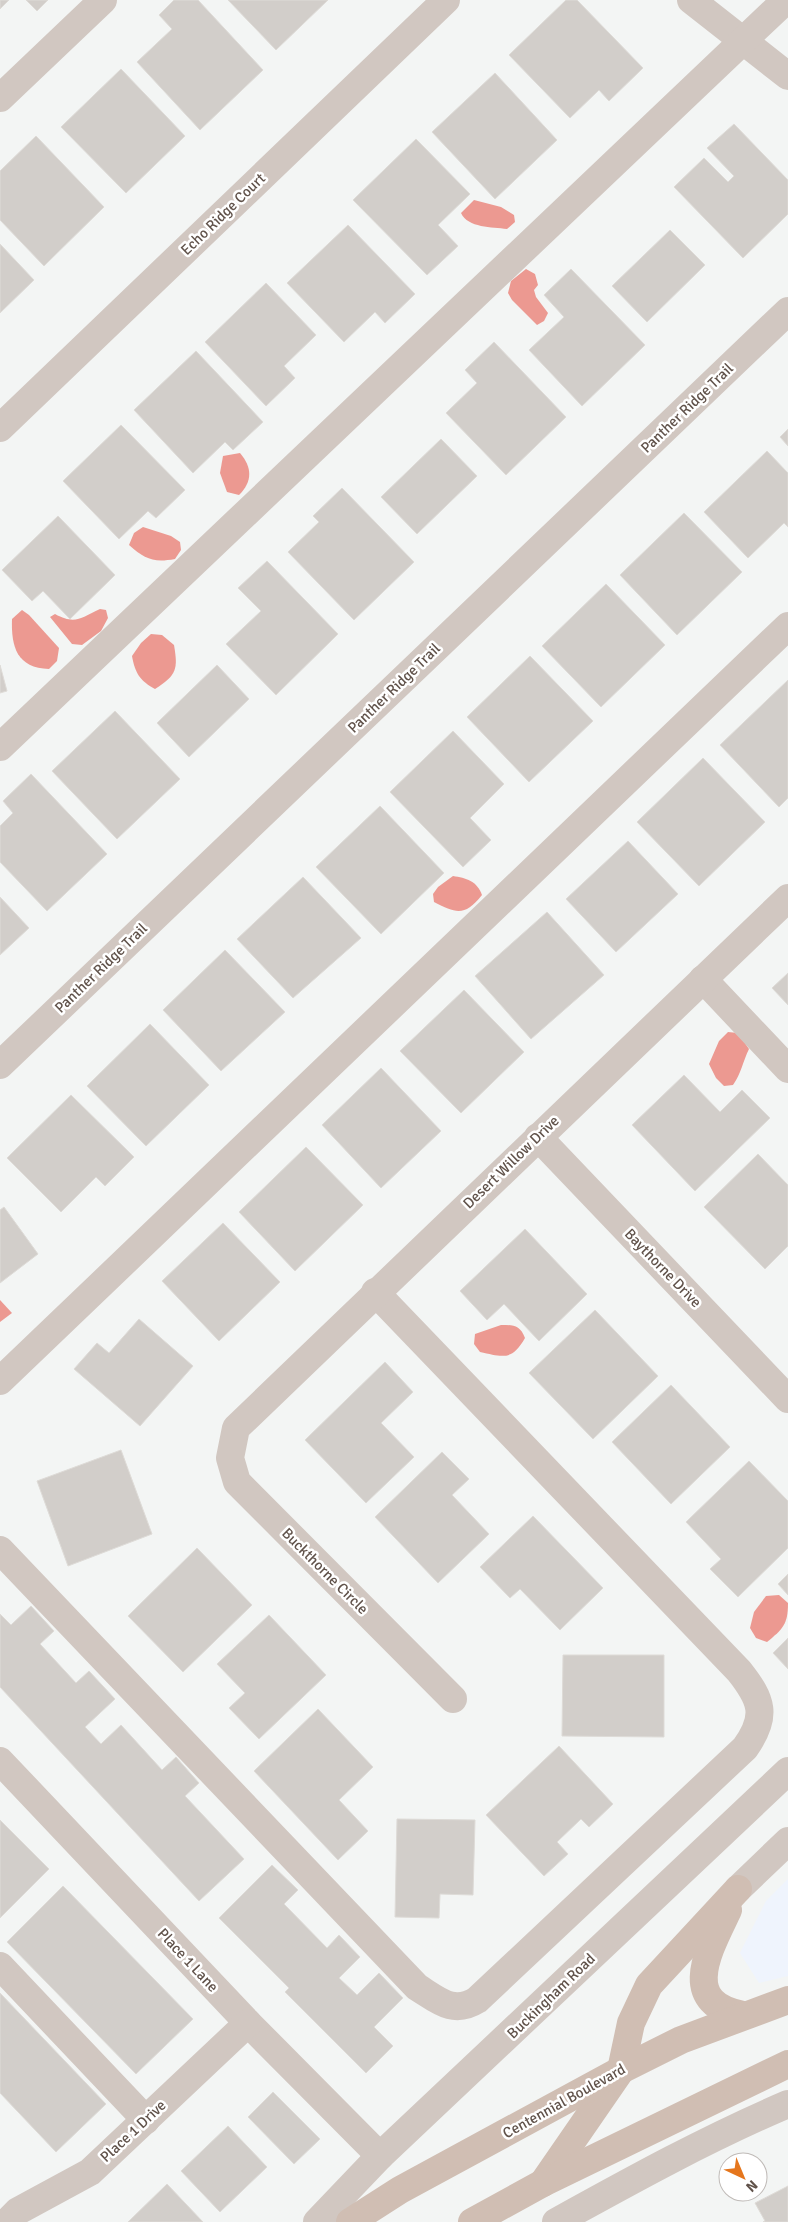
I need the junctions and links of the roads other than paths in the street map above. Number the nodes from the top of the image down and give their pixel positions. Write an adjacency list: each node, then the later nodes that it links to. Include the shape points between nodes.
1 (103, 0): 7 (street)
2 (446, 0): 9 (street, Echo Ridge Court)
3 (691, 0): 5 (street)
4 (786, 0): 5 (street)
5 (743, 40): 6 (street); 11 (street)
6 (788, 76)
7 (0, 98)
8 (788, 311): 14 (street, Panther Ridge Trail)
9 (0, 428)
10 (788, 626): 18 (street)
11 (0, 747)
12 (788, 898): 13 (street, Desert Willow Drive)
13 (702, 979): 15 (street); 16 (street, Desert Willow Drive)
14 (0, 1065)
15 (788, 1069)
16 (538, 1137): 17 (street, Desert Willow Drive); 19 (street, Baythorne Drive)
17 (375, 1292): 20 (street, Desert Willow Drive); 21 (street, via 739,1671 754,1690 760,1705 756,1732 745,1748 477,2000 458,2008 417,1987)
18 (0, 1381)
19 (788, 1398)
20 (236, 1428): 22 (street, Buckthorne Circle, via 230,1458 237,1482)
21 (0, 1550)
22 (452, 1699)
23 (0, 1761): 30 (street, Place 1 Lane)
24 (788, 1772): 35 (street, Buckingham Road)
25 (788, 1841): 26 (street)
26 (738, 1889): 29 (main road, via 707,1955 703,1981 712,2003 727,2012); 32 (main road, via 649,1985 631,2023)
27 (0, 1966): 34 (street)
28 (788, 2000): 29 (main road, Centennial Boulevard)
29 (743, 2015): 32 (main road, Centennial Boulevard, via 681,2040)
30 (248, 2024): 34 (street, Place 1 Drive); 35 (street, Place 1 Lane)
31 (788, 2064): 36 (main road)
32 (621, 2070): 36 (main road); 39 (main road, Centennial Boulevard, via 400,2190)
33 (788, 2104): 41 (street, via 663,2163)
34 (146, 2120): 37 (street, Place 1 Drive, via 90,2172 18,2211)
35 (380, 2156): 38 (street, Buckingham Road)
36 (543, 2183): 40 (main road)
37 (7, 2222)
38 (317, 2222)
39 (350, 2222)
40 (472, 2222)
41 (556, 2222)

